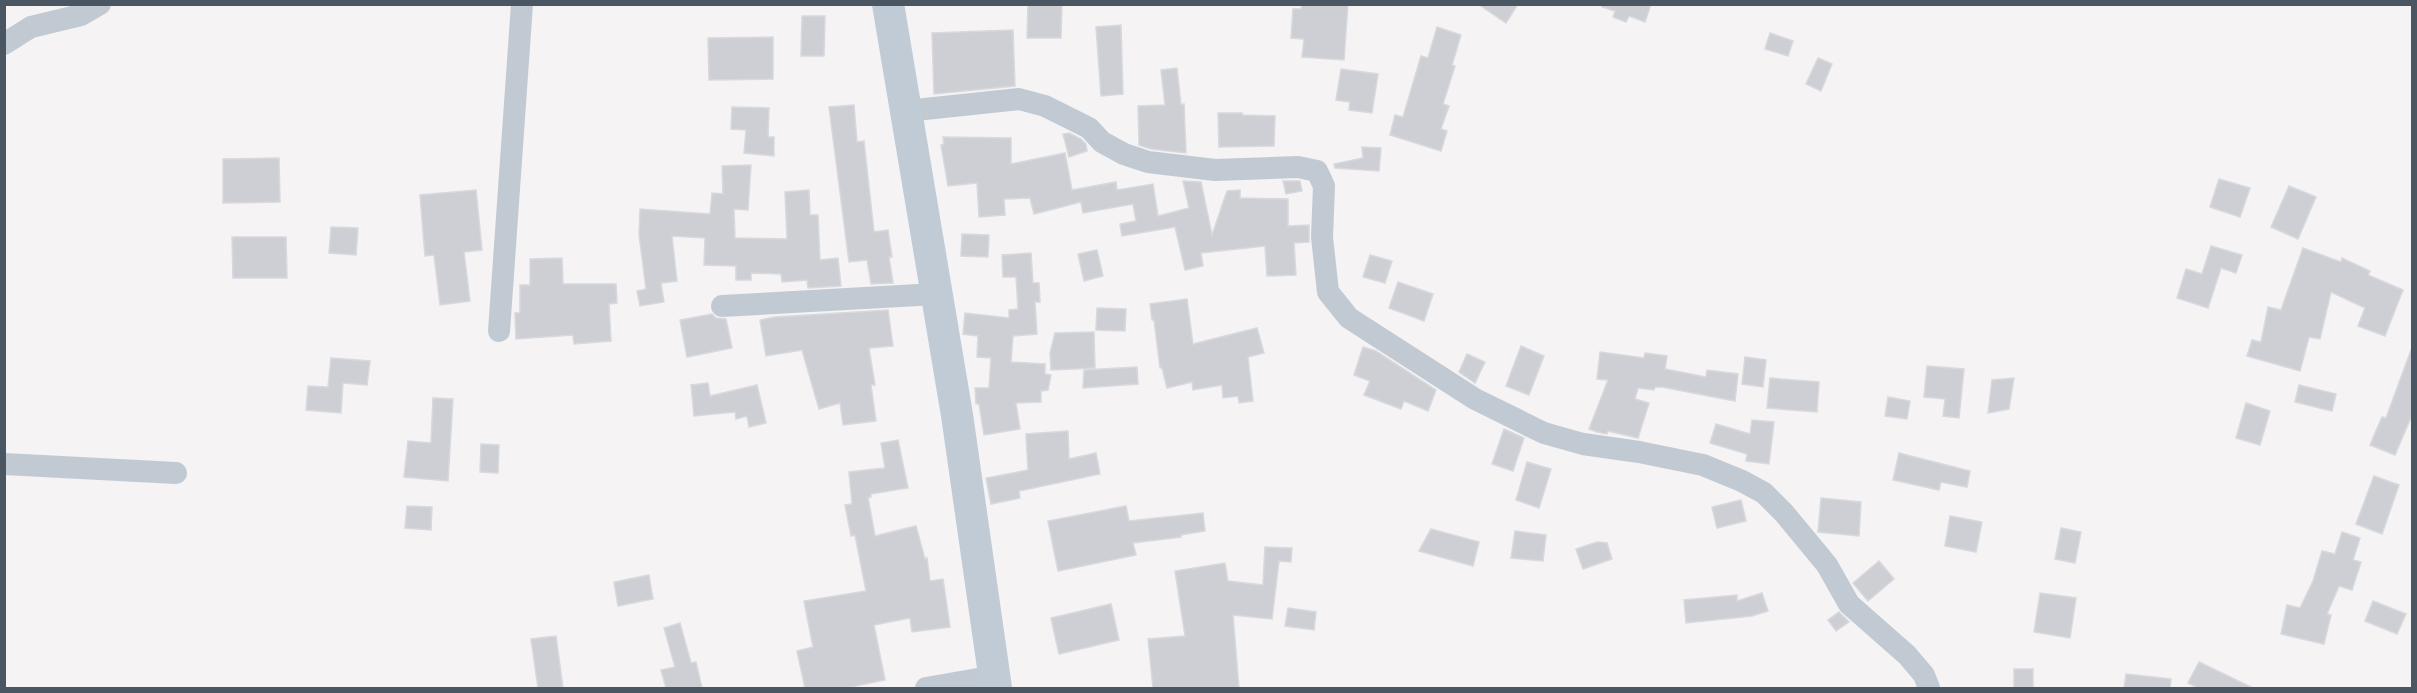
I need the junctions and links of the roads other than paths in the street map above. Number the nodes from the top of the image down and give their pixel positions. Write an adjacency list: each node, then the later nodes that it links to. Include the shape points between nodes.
1 (100, 4): 4 (street, via 81,15 31,27)
2 (522, 4): 8 (street)
3 (888, 4): 5 (main road)
4 (4, 44)
5 (906, 111): 6 (main road); 13 (street, via 1019,99 1045,106 1089,128 1109,146 1148,162 1215,170 1298,167 1317,171 1324,186 1322,237 1328,292 1349,318 1475,399 1544,433 1583,444 1703,465 1764,493 1827,565 1849,604 1907,655 1924,675)
6 (936, 294): 7 (street); 11 (main road)
7 (722, 306)
8 (499, 331)
9 (4, 464): 10 (street)
10 (176, 473)
11 (995, 682): 12 (street)
12 (926, 688)
13 (1929, 688)

